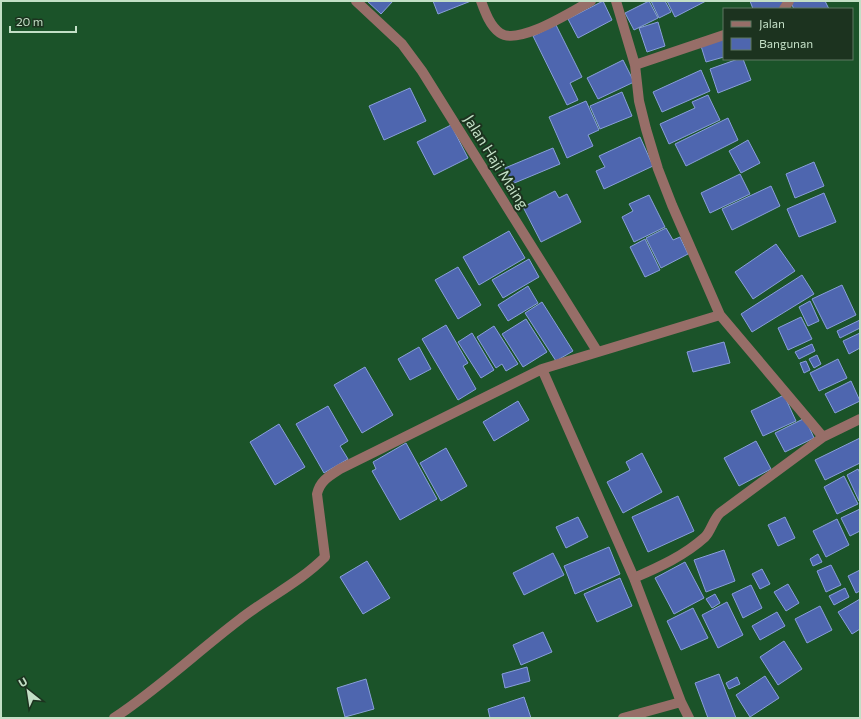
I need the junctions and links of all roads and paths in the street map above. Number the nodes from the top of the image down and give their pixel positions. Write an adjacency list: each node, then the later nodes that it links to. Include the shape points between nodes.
1 (356, 1): 8 (street, Jalan Haji Maing, via 402,44 422,71)
2 (481, 1): 3 (street, via 492,24 500,33 513,37 527,34)
3 (591, 1)
4 (616, 1): 6 (street)
5 (723, 35): 6 (street)
6 (635, 65): 7 (street, via 643,115 658,169)
7 (720, 314): 8 (street); 11 (street)
8 (596, 351): 9 (street)
9 (542, 369): 12 (street); 14 (street, via 326,478 319,485 317,494 325,557 313,569 239,620 194,658)
10 (860, 419): 11 (street)
11 (823, 437): 12 (street, via 720,513 706,536 663,565)
12 (634, 578): 13 (street)
13 (681, 702): 15 (street); 16 (street)
14 (114, 718)
15 (623, 718)
16 (689, 718)

